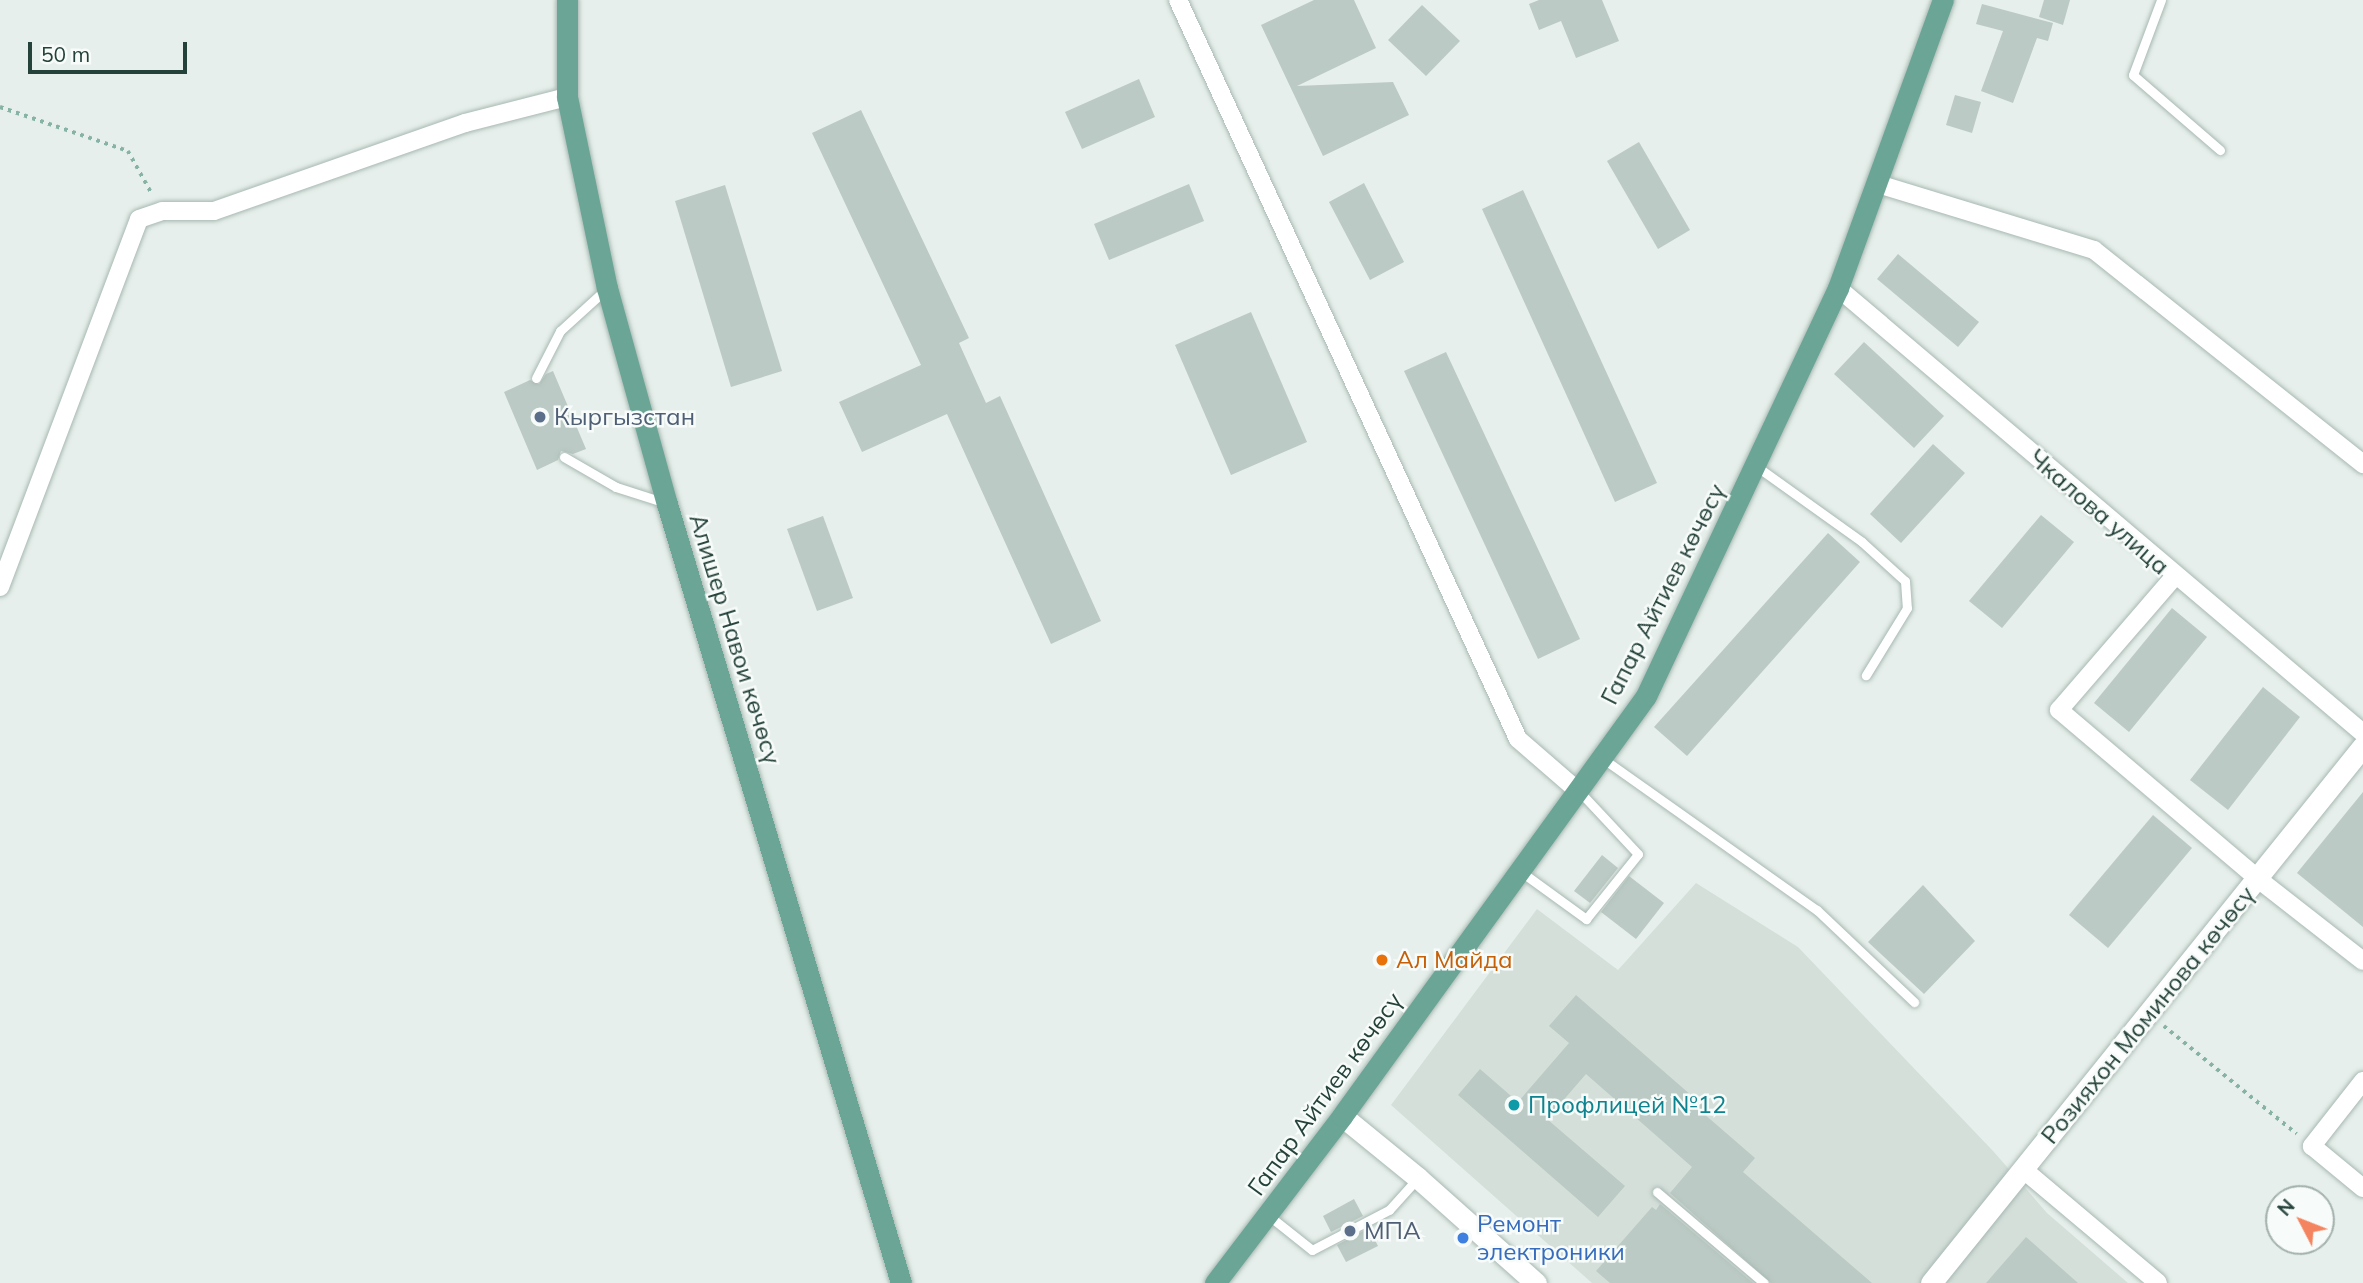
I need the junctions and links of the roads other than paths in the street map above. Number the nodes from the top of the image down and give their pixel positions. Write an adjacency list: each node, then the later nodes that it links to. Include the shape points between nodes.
1 (567, 0): 5 (main road, Алишер Навои көчөсү)
2 (1178, 0): 21 (street, via 1518,739)
3 (1943, 0): 7 (main road, Гапар Айтиев көчөсү)
4 (2161, 0): 6 (lane, via 2133,75)
5 (567, 97): 8 (main road, Алишер Навои көчөсү); 16 (street, via 465,123 214,211 162,211 139,219)
6 (2220, 150)
7 (1878, 184): 9 (main road, Гапар Айтиев көчөсү); 12 (street, via 2094,250)
8 (607, 288): 10 (lane, via 560,331); 14 (main road, Алишер Навои көчөсү)
9 (1838, 288): 13 (main road, Гапар Айтиев көчөсү); 15 (street, Чкалова улица)
10 (536, 378)
11 (564, 457): 14 (lane, via 616,487)
12 (2363, 464)
13 (1756, 466): 17 (lane, via 1862,542 1905,581 1907,608); 20 (main road, Гапар Айтиев көчөсү, via 1646,696)
14 (667, 504): 33 (main road, Алишер Навои көчөсү)
15 (2174, 577): 18 (street, Чкалова улица); 23 (street, via 2059,710)
16 (0, 587)
17 (1866, 676)
18 (2363, 733)
19 (2363, 746): 23 (street, Розияхон Моминова көчөсү)
20 (1602, 758): 21 (main road, Гапар Айтиев көчөсү); 25 (lane, via 1817,911)
21 (1578, 791): 22 (main road, Гапар Айтиев көчөсү); 22 (lane, via 1638,854 1586,919)
22 (1520, 871): 27 (main road, Гапар Айтиев көчөсү)
23 (2258, 879): 24 (street); 28 (street, Розияхон Моминова көчөсү)
24 (2363, 961)
25 (1914, 1002)
26 (2363, 1081): 30 (street, via 2312,1146)
27 (1342, 1116): 29 (street); 32 (main road, Гапар Айтиев көчөсү)
28 (2024, 1170): 37 (street, Розияхон Моминова көчөсү); 38 (street)
29 (1418, 1178): 32 (lane, via 1389,1210 1312,1250); 35 (street)
30 (2363, 1188)
31 (1657, 1192): 36 (lane)
32 (1268, 1215): 34 (main road, Гапар Айтиев көчөсү)
33 (901, 1283)
34 (1215, 1283)
35 (1536, 1283)
36 (1763, 1283)
37 (1931, 1283)
38 (2158, 1283)

